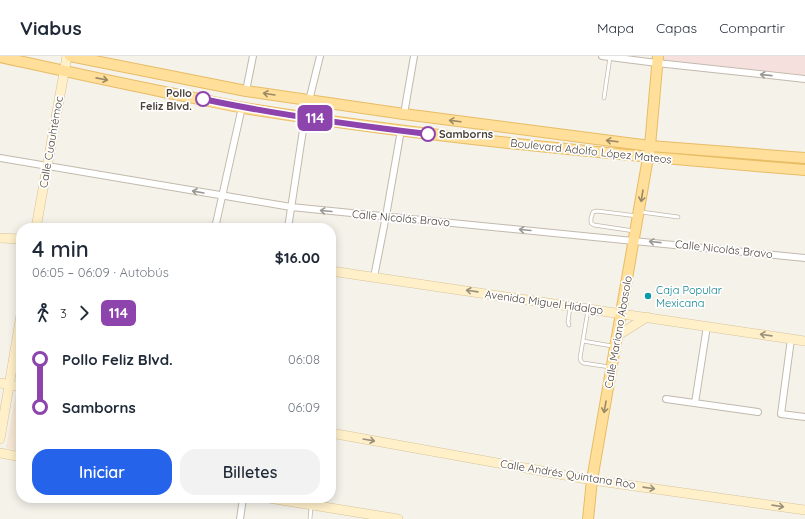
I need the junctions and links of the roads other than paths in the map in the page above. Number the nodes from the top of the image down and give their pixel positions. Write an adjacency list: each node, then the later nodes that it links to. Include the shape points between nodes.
1 (68, 56): 8 (main road, Calle Cuauhtémoc); 10 (main road, Boulevard Adolfo López Mateos)
2 (253, 56): 10 (street)
3 (320, 56): 12 (street)
4 (414, 56): 14 (street)
5 (0, 57): 8 (main road, Boulevard Adolfo López Mateos)
6 (608, 57): 7 (street); 11 (lane)
7 (658, 60): 9 (street, one-way to 7); 17 (main road, Calle Mariano Abasolo)
8 (64, 72): 13 (main road, Boulevard Adolfo López Mateos, one-way to 13); 21 (main road, Calle Cuauhtémoc)
9 (805, 79)
10 (246, 91): 12 (main road, Boulevard Adolfo López Mateos, one-way to 10)
11 (604, 98)
12 (308, 100): 14 (main road, Boulevard Adolfo López Mateos); 15 (street)
13 (242, 107): 15 (main road, Boulevard Adolfo López Mateos); 23 (street)
14 (404, 114): 17 (main road, Boulevard Adolfo López Mateos, one-way to 14)
15 (305, 117): 16 (main road, Boulevard Adolfo López Mateos); 24 (street)
16 (401, 130): 19 (main road, Boulevard Adolfo López Mateos); 26 (street)
17 (650, 146): 19 (main road, Calle Mariano Abasolo); 20 (main road, Boulevard Adolfo López Mateos)
18 (0, 158): 21 (street, Calle Nicolás Bravo)
19 (648, 158): 22 (main road, Boulevard Adolfo López Mateos); 25 (main road, Calle Mariano Abasolo, one-way to 25)
20 (805, 158)
21 (46, 166): 23 (street, Calle Nicolás Bravo, one-way to 21); 28 (main road, Calle Cuauhtémoc)
22 (805, 170)
23 (222, 196): 24 (street, Calle Nicolás Bravo); 29 (street)
24 (291, 208): 26 (street, Calle Nicolás Bravo, one-way to 24); 30 (street)
25 (639, 214): 27 (lane); 31 (main road, Calle Mariano Abasolo); 31 (lane, via 597,211 593,212 591,218 594,225)
26 (386, 216): 31 (street, Calle Nicolás Bravo, one-way to 26); 36 (street)
27 (678, 217)
28 (37, 223)
29 (215, 223)
30 (289, 223)
31 (635, 236): 34 (street, Calle Nicolás Bravo, one-way to 31); 39 (main road, Calle Mariano Abasolo)
32 (0, 238): 33 (main road)
33 (16, 239)
34 (805, 258)
35 (336, 271): 36 (main road, Avenida Miguel Hidalgo)
36 (374, 277): 37 (main road, Avenida Miguel Hidalgo, one-way to 36)
37 (570, 306): 38 (main road, Avenida Miguel Hidalgo); 41 (lane)
38 (588, 308): 39 (main road, Avenida Miguel Hidalgo); 44 (lane)
39 (620, 313): 40 (main road, Avenida Miguel Hidalgo); 46 (main road, Calle Mariano Abasolo)
40 (647, 317): 43 (main road, Avenida Miguel Hidalgo); 46 (main road)
41 (569, 325)
42 (581, 326): 44 (lane)
43 (707, 326): 47 (main road, Avenida Miguel Hidalgo, one-way to 43); 55 (street)
44 (585, 327): 48 (lane)
45 (16, 336): 52 (main road)
46 (617, 336): 50 (main road, Calle Mariano Abasolo)
47 (791, 339): 49 (main road, Avenida Miguel Hidalgo); 57 (street, via 781,414)
48 (583, 341): 50 (lane); 51 (lane, via 583,364)
49 (805, 341)
50 (616, 347): 51 (main road, Calle Mariano Abasolo)
51 (612, 368): 62 (main road, Calle Mariano Abasolo, one-way to 62)
52 (5, 384): 53 (main road); 59 (main road)
53 (16, 385)
54 (666, 399): 55 (street)
55 (695, 403): 56 (street)
56 (758, 412)
57 (805, 417)
58 (336, 434): 62 (main road, Calle Andrés Quintana Roo, one-way to 62)
59 (0, 439)
60 (0, 453): 61 (main road)
61 (16, 456)
62 (592, 480): 66 (main road, Calle Andrés Quintana Roo, one-way to 66); 71 (main road, Calle Mariano Abasolo)
63 (242, 503): 68 (street)
64 (300, 503): 65 (main road)
65 (312, 505): 67 (main road); 69 (lane)
66 (805, 510)
67 (358, 516): 70 (main road)
68 (240, 519)
69 (310, 519)
70 (398, 519)
71 (588, 519)

